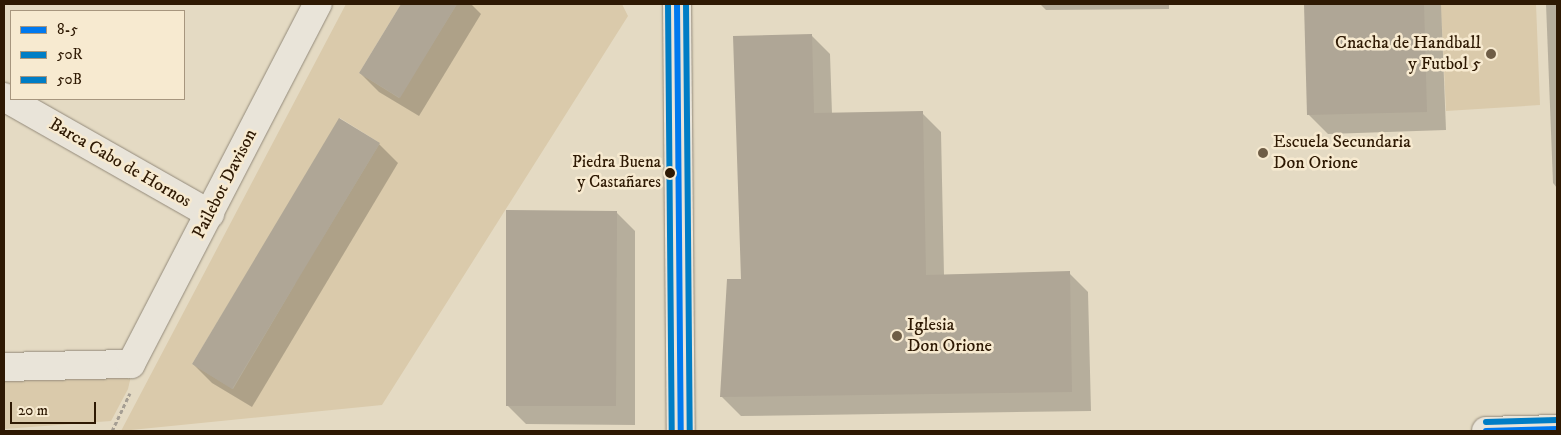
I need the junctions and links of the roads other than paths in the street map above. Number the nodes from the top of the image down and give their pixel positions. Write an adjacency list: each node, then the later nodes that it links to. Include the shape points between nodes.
1 (318, 4): 4 (street, Pailebot Davison)
2 (677, 4): 7 (street)
3 (4, 97): 4 (street, Barca Cabo de Hornos)
4 (210, 214): 5 (street, Pailebot Davison, via 131,364)
5 (4, 367)
6 (1557, 429): 8 (street)
7 (681, 431)
8 (1486, 431)

